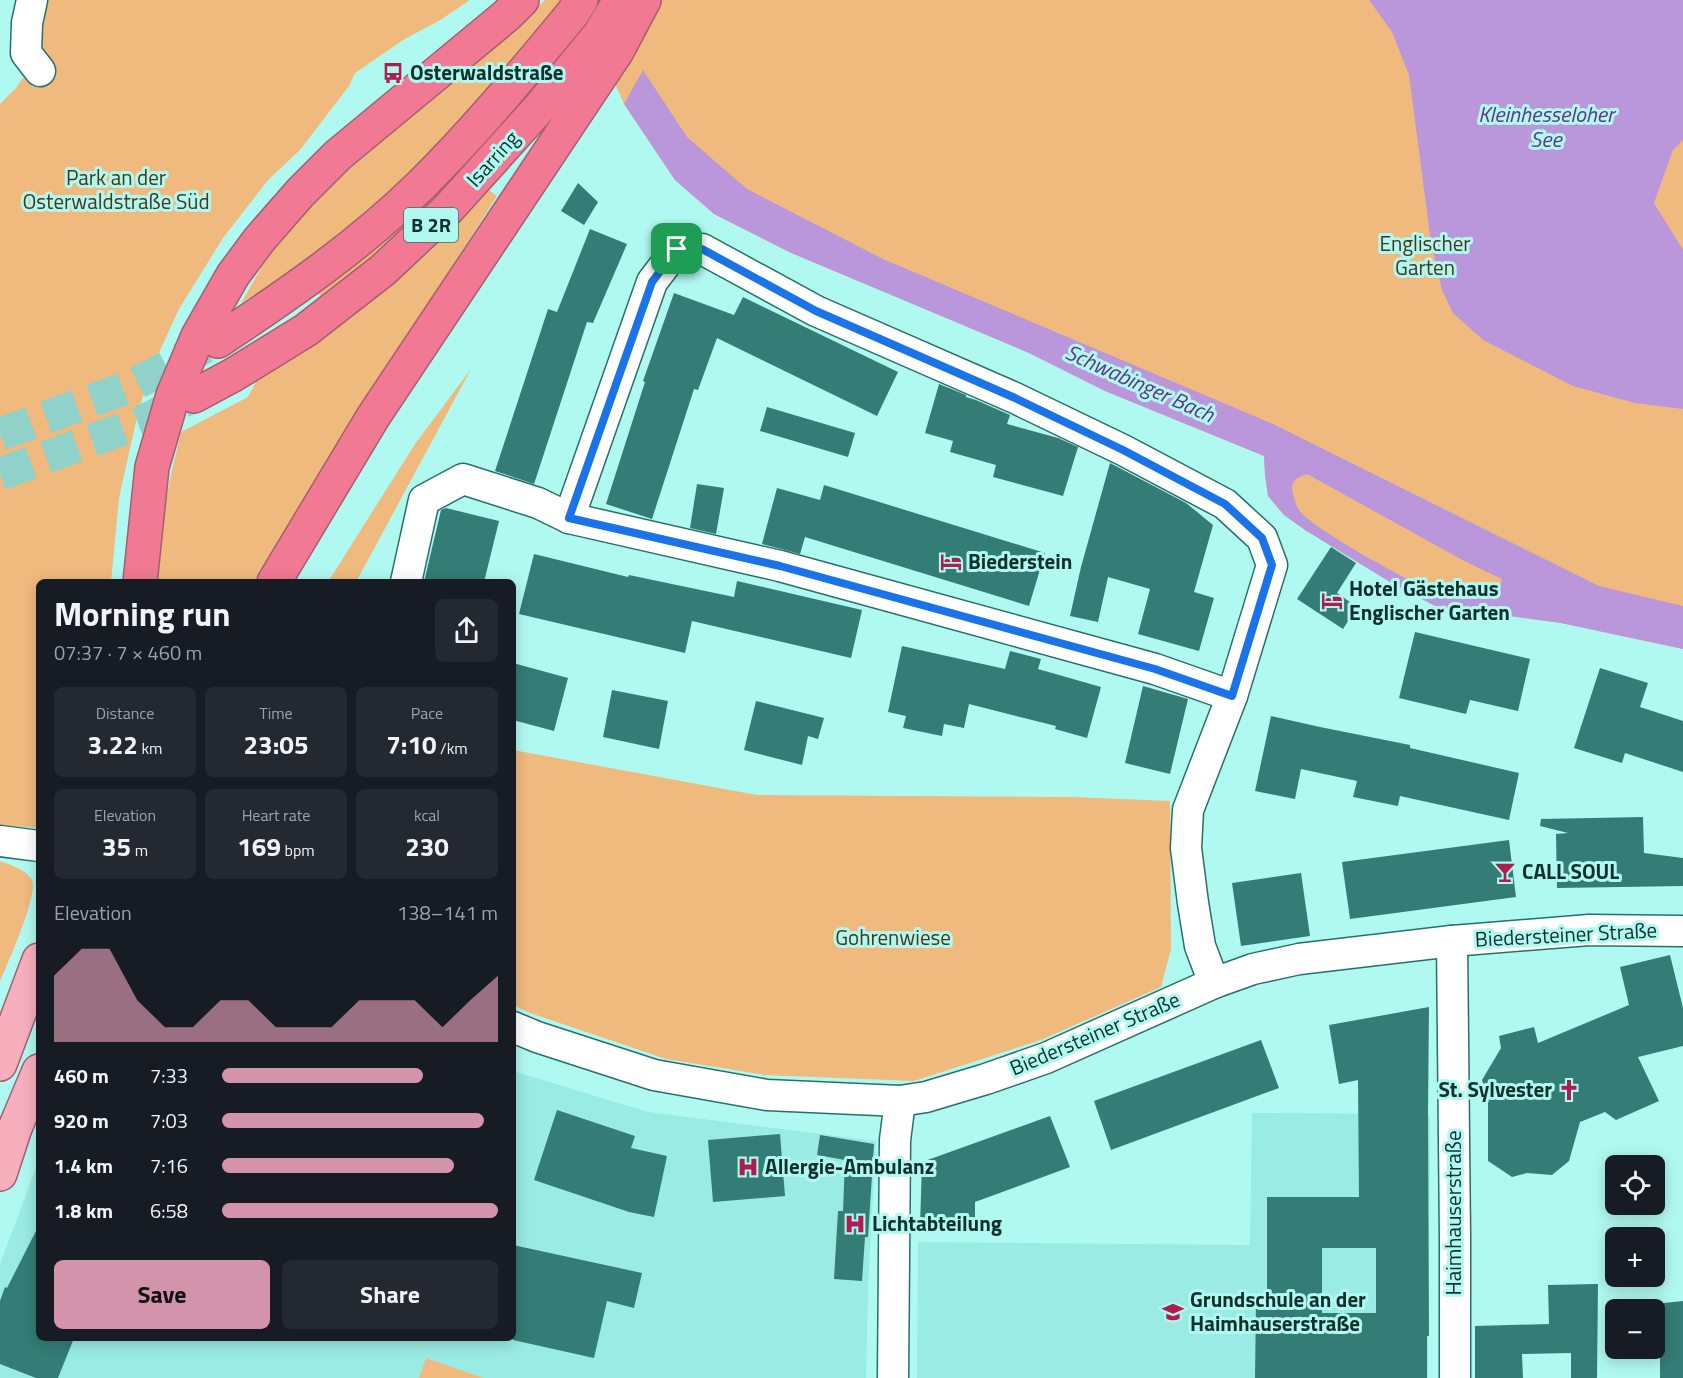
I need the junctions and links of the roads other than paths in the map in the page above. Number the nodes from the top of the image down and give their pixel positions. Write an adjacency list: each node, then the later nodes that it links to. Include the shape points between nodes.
1 (32, 0): 6 (street, via 26,53)
2 (522, 0): 10 (highway, via 338,155 293,200 233,275 198,336 173,395 152,466)
3 (581, 0): 7 (highway, Isarring / B 2R, via 510,90 421,185 354,244)
4 (620, 0): 8 (highway, Isarring / B 2R, via 600,33 541,106 447,210 382,270 306,330)
5 (644, 0): 11 (highway, via 617,51 373,417)
6 (40, 70)
7 (218, 341)
8 (194, 396)
9 (569, 518): 12 (street, via 538,503 463,479 424,500); 13 (street, via 790,569 1155,669); 13 (street, via 652,282 677,249 702,249 816,311 1026,404 1225,504 1262,538 1272,565)
10 (140, 579)
11 (276, 579)
12 (407, 579)
13 (1232, 696): 19 (street, via 1188,810 1186,848 1193,903 1200,946)
14 (0, 841): 15 (street)
15 (36, 846)
16 (1683, 931): 17 (street, Biedersteiner Straße, via 1589,930)
17 (1452, 941): 19 (street, Biedersteiner Straße, via 1299,959); 26 (street, Haimhauserstraße)
18 (36, 968): 21 (main road)
19 (1214, 983): 23 (street, Biedersteiner Straße, via 1046,1058 926,1097)
20 (516, 1028): 23 (street, Biedersteiner Straße, via 654,1075 767,1095)
21 (0, 1064)
22 (36, 1078): 24 (main road)
23 (900, 1101): 25 (street, via 895,1140)
24 (0, 1174)
25 (893, 1378)
26 (1455, 1378)

